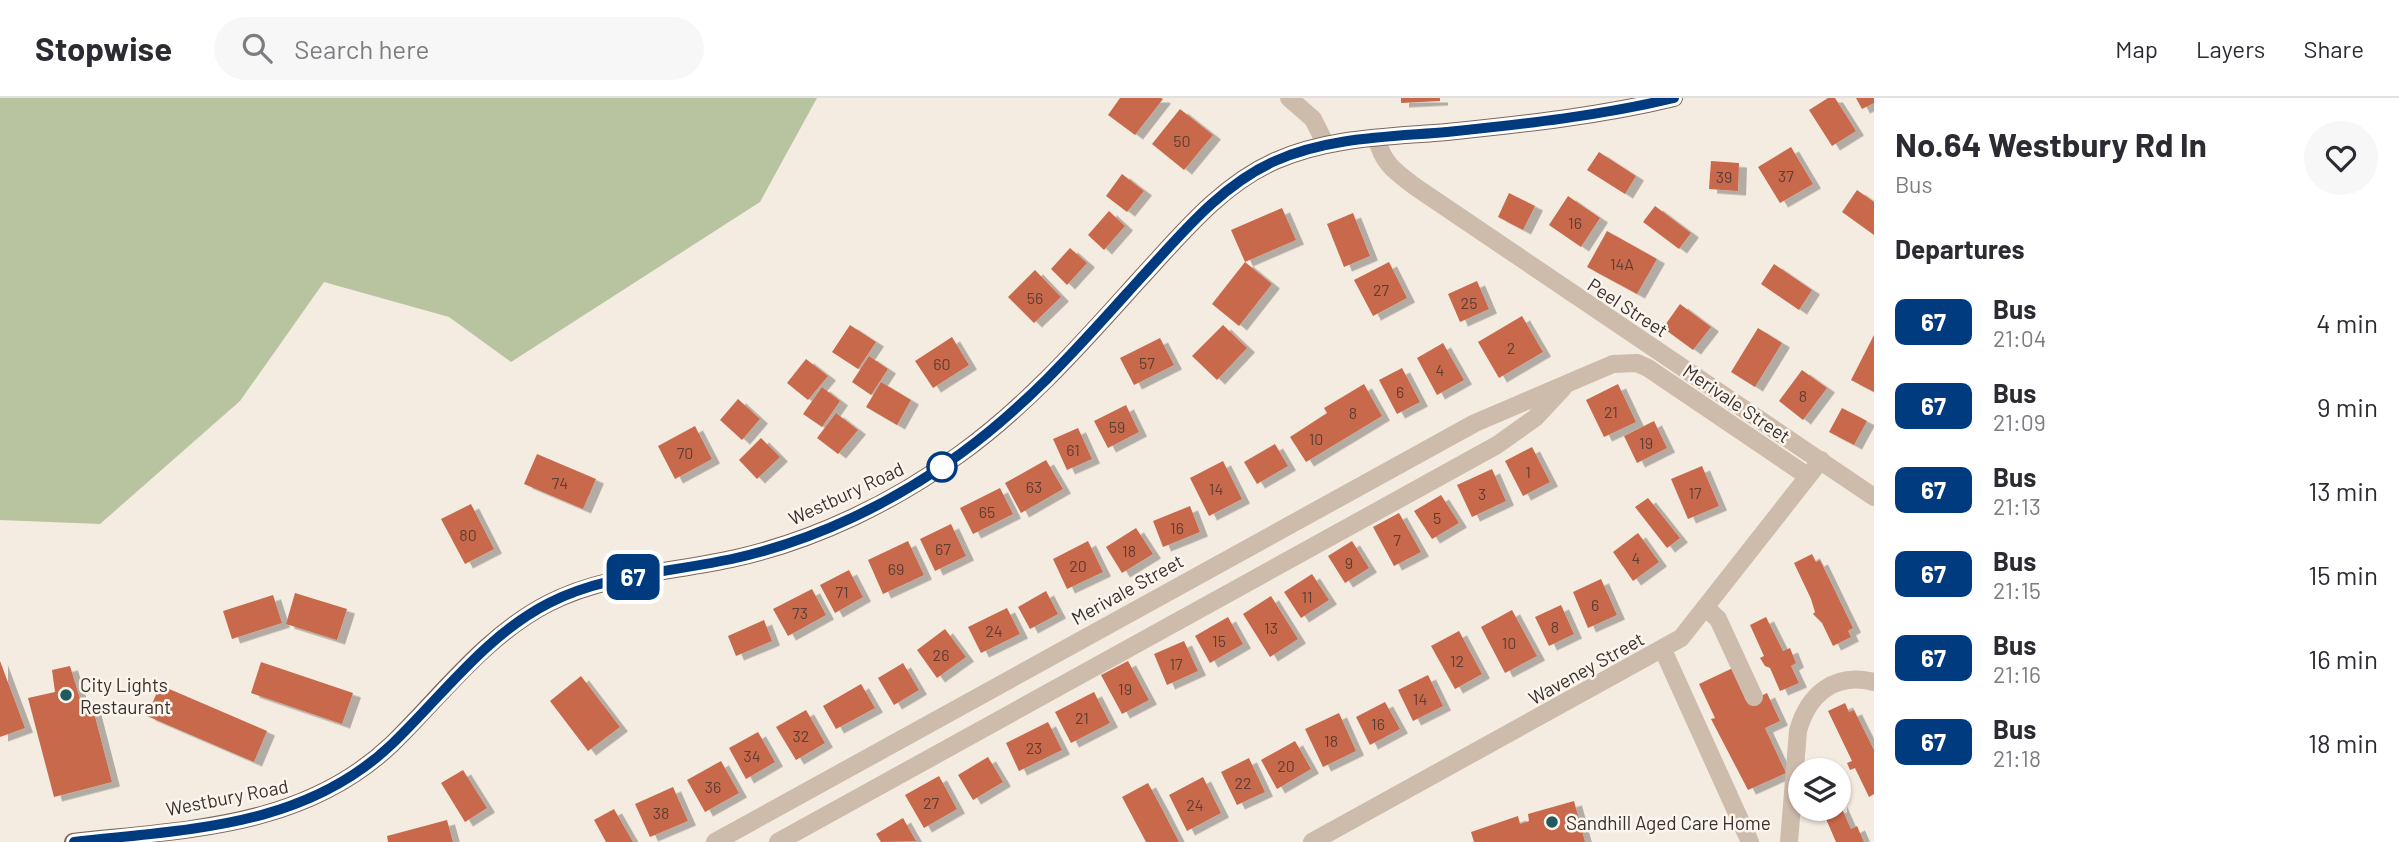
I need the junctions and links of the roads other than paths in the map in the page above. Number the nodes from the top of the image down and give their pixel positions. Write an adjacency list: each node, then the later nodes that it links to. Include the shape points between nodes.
1 (1289, 98): 4 (street, via 1312,119)
2 (1674, 98): 3 (main road, Westbury Road, via 1552,120)
3 (1377, 138): 4 (main road, Westbury Road); 6 (street, Peel Street, via 1382,159 1417,188)
4 (1325, 144): 14 (main road, Westbury Road, via 1276,160 1228,191 1190,225 1036,393 960,454 908,488 789,543 739,558 598,585 545,604 487,648 366,767 295,807 228,822)
5 (1566, 385): 7 (street, Merivale Street, via 1613,363 1637,363); 15 (street, Merivale Street, via 1475,423); 16 (street, Merivale Street, via 1535,418 1497,445)
6 (1821, 460): 7 (street, Waveney Street); 8 (street, Peel Street)
7 (1806, 475): 9 (street, Waveney Street)
8 (1872, 490)
9 (1706, 608): 10 (street, Waveney Street, via 1681,638); 12 (street, via 1718,619)
10 (1663, 650): 13 (street, Waveney Street); 17 (street)
11 (1874, 682): 18 (street, via 1856,678 1836,681 1820,692 1802,715)
12 (1754, 696)
13 (1317, 841)
14 (74, 842)
15 (715, 842)
16 (778, 842)
17 (1750, 842)
18 (1789, 842)

